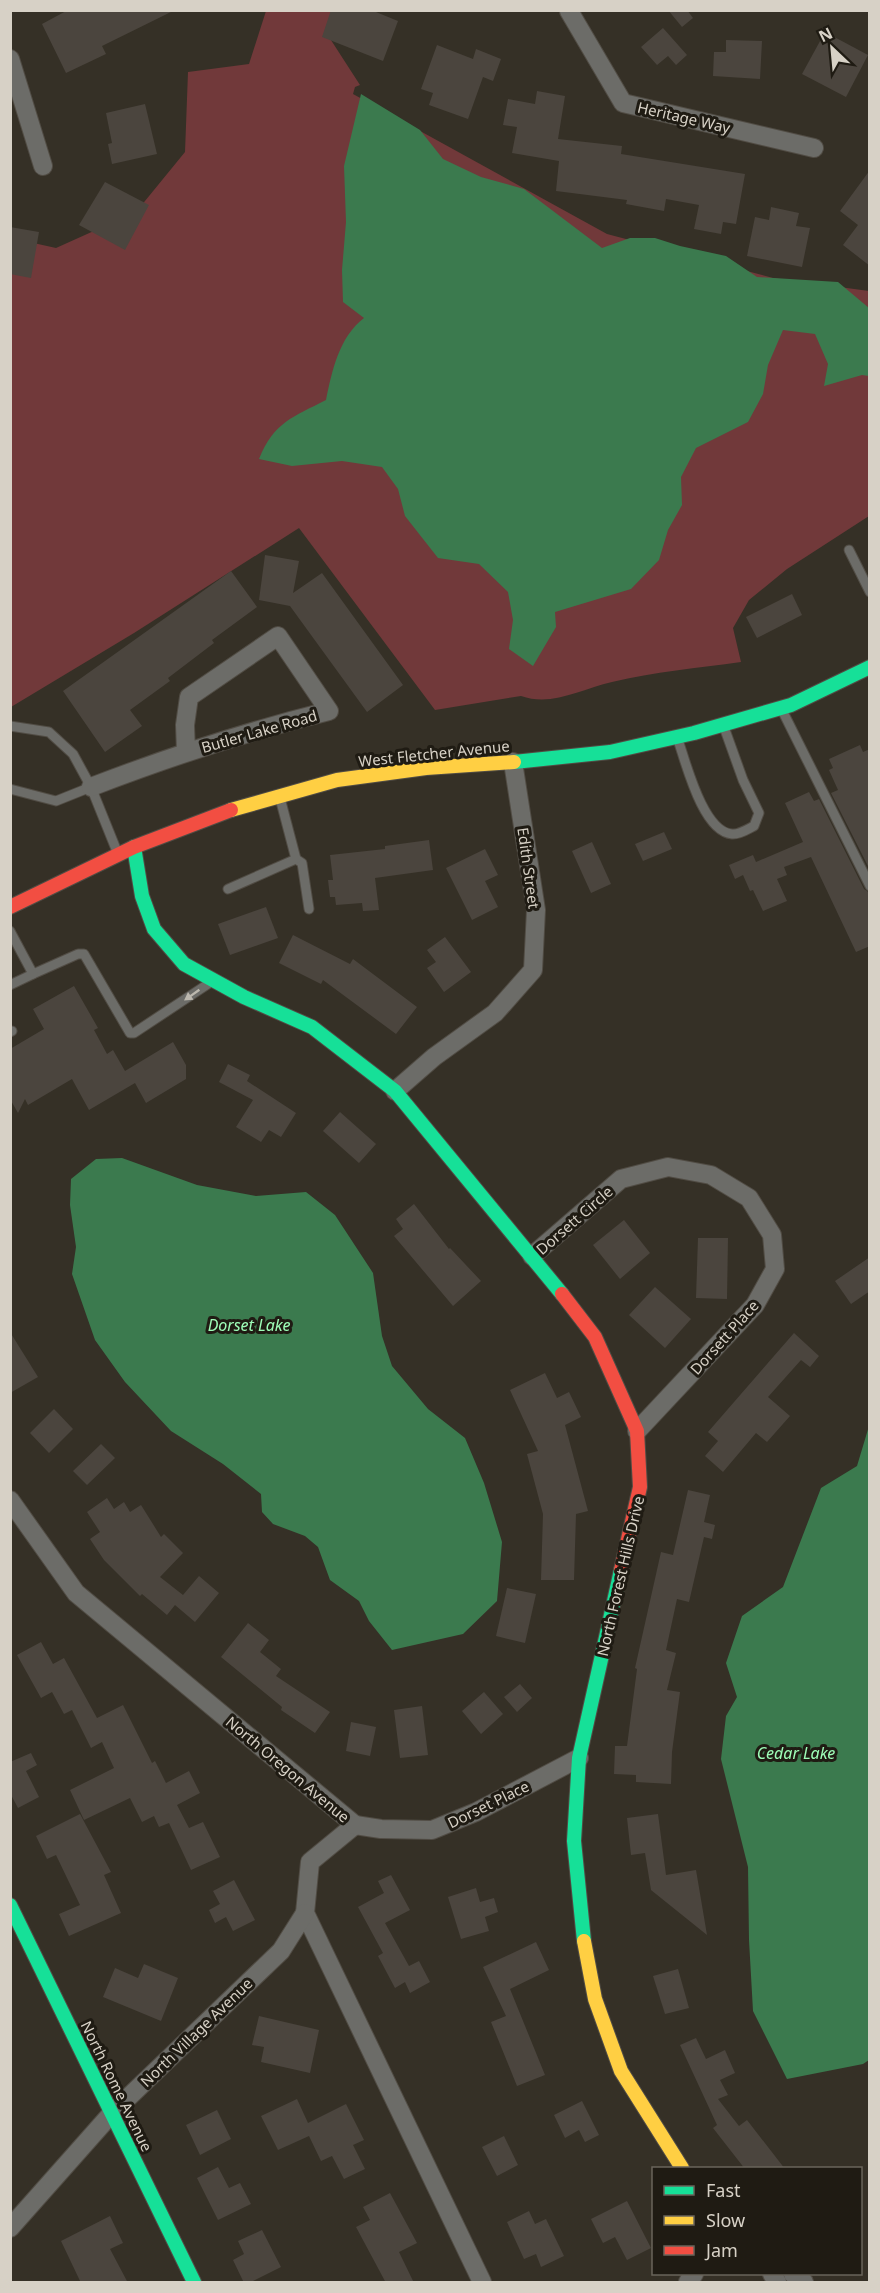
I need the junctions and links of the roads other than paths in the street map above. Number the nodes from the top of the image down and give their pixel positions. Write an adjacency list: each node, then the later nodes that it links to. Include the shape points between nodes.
1 (563, 10): 2 (street)
2 (569, 11): 4 (street, Heritage Way, via 623,103)
3 (10, 59): 5 (street)
4 (814, 148)
5 (43, 166)
6 (849, 550): 7 (lane)
7 (870, 592)
8 (870, 667): 9 (street, West Fletcher Avenue)
9 (781, 708): 10 (street, West Fletcher Avenue); 21 (lane)
10 (723, 725): 12 (street, West Fletcher Avenue); 12 (lane, via 759,813 754,826 734,835 719,830 707,815)
11 (10, 726): 15 (lane, via 49,732 73,754)
12 (677, 737): 14 (street, West Fletcher Avenue, via 610,752)
13 (186, 752): 13 (street, Butler Lake Road, via 289,721 329,711 278,636 189,697); 15 (street, Butler Lake Road)
14 (513, 762): 17 (street, West Fletcher Avenue, via 337,780); 29 (street, Edith Street, via 536,910 533,970 495,1013)
15 (91, 787): 16 (lane, via 56,801); 19 (lane)
16 (10, 789)
17 (279, 796): 18 (street, West Fletcher Avenue, via 230,810); 20 (lane)
18 (134, 847): 19 (street, West Fletcher Avenue); 27 (street, North Forest Hills Drive, via 142,896 154,929 184,964)
19 (118, 854): 23 (street, West Fletcher Avenue)
20 (296, 859): 22 (lane); 24 (lane, via 302,863)
21 (870, 886)
22 (228, 889)
23 (10, 907)
24 (309, 909)
25 (10, 931): 26 (lane)
26 (33, 974): 27 (lane, one-way to 26, via 130,1033 84,954); 28 (lane)
27 (214, 980): 29 (street, North Forest Hills Drive, via 312,1027)
28 (10, 985)
29 (395, 1091): 31 (street, North Forest Hills Drive)
30 (749, 1198): 31 (street, Dorsett Circle, via 711,1174 668,1167 621,1179); 32 (street, Dorsett Place, via 772,1235 775,1269 755,1305)
31 (532, 1256): 32 (street, North Forest Hills Drive, via 595,1337)
32 (638, 1431): 34 (street, North Forest Hills Drive, via 640,1487)
33 (10, 1500): 35 (street, North Oregon Avenue, via 76,1593)
34 (579, 1758): 35 (street, Dorset Place, via 476,1812 432,1830); 39 (street, North Forest Hills Drive, via 574,1841 582,1932 595,1999 621,2071)
35 (355, 1825): 37 (street, North Oregon Avenue, via 310,1862)
36 (10, 1905): 38 (street, North Rome Avenue)
37 (305, 1912): 38 (street, North Village Avenue, via 281,1951); 42 (street)
38 (112, 2113): 40 (street, North Village Avenue); 41 (street, North Rome Avenue)
39 (681, 2167)
40 (10, 2228)
41 (194, 2283)
42 (482, 2283)

